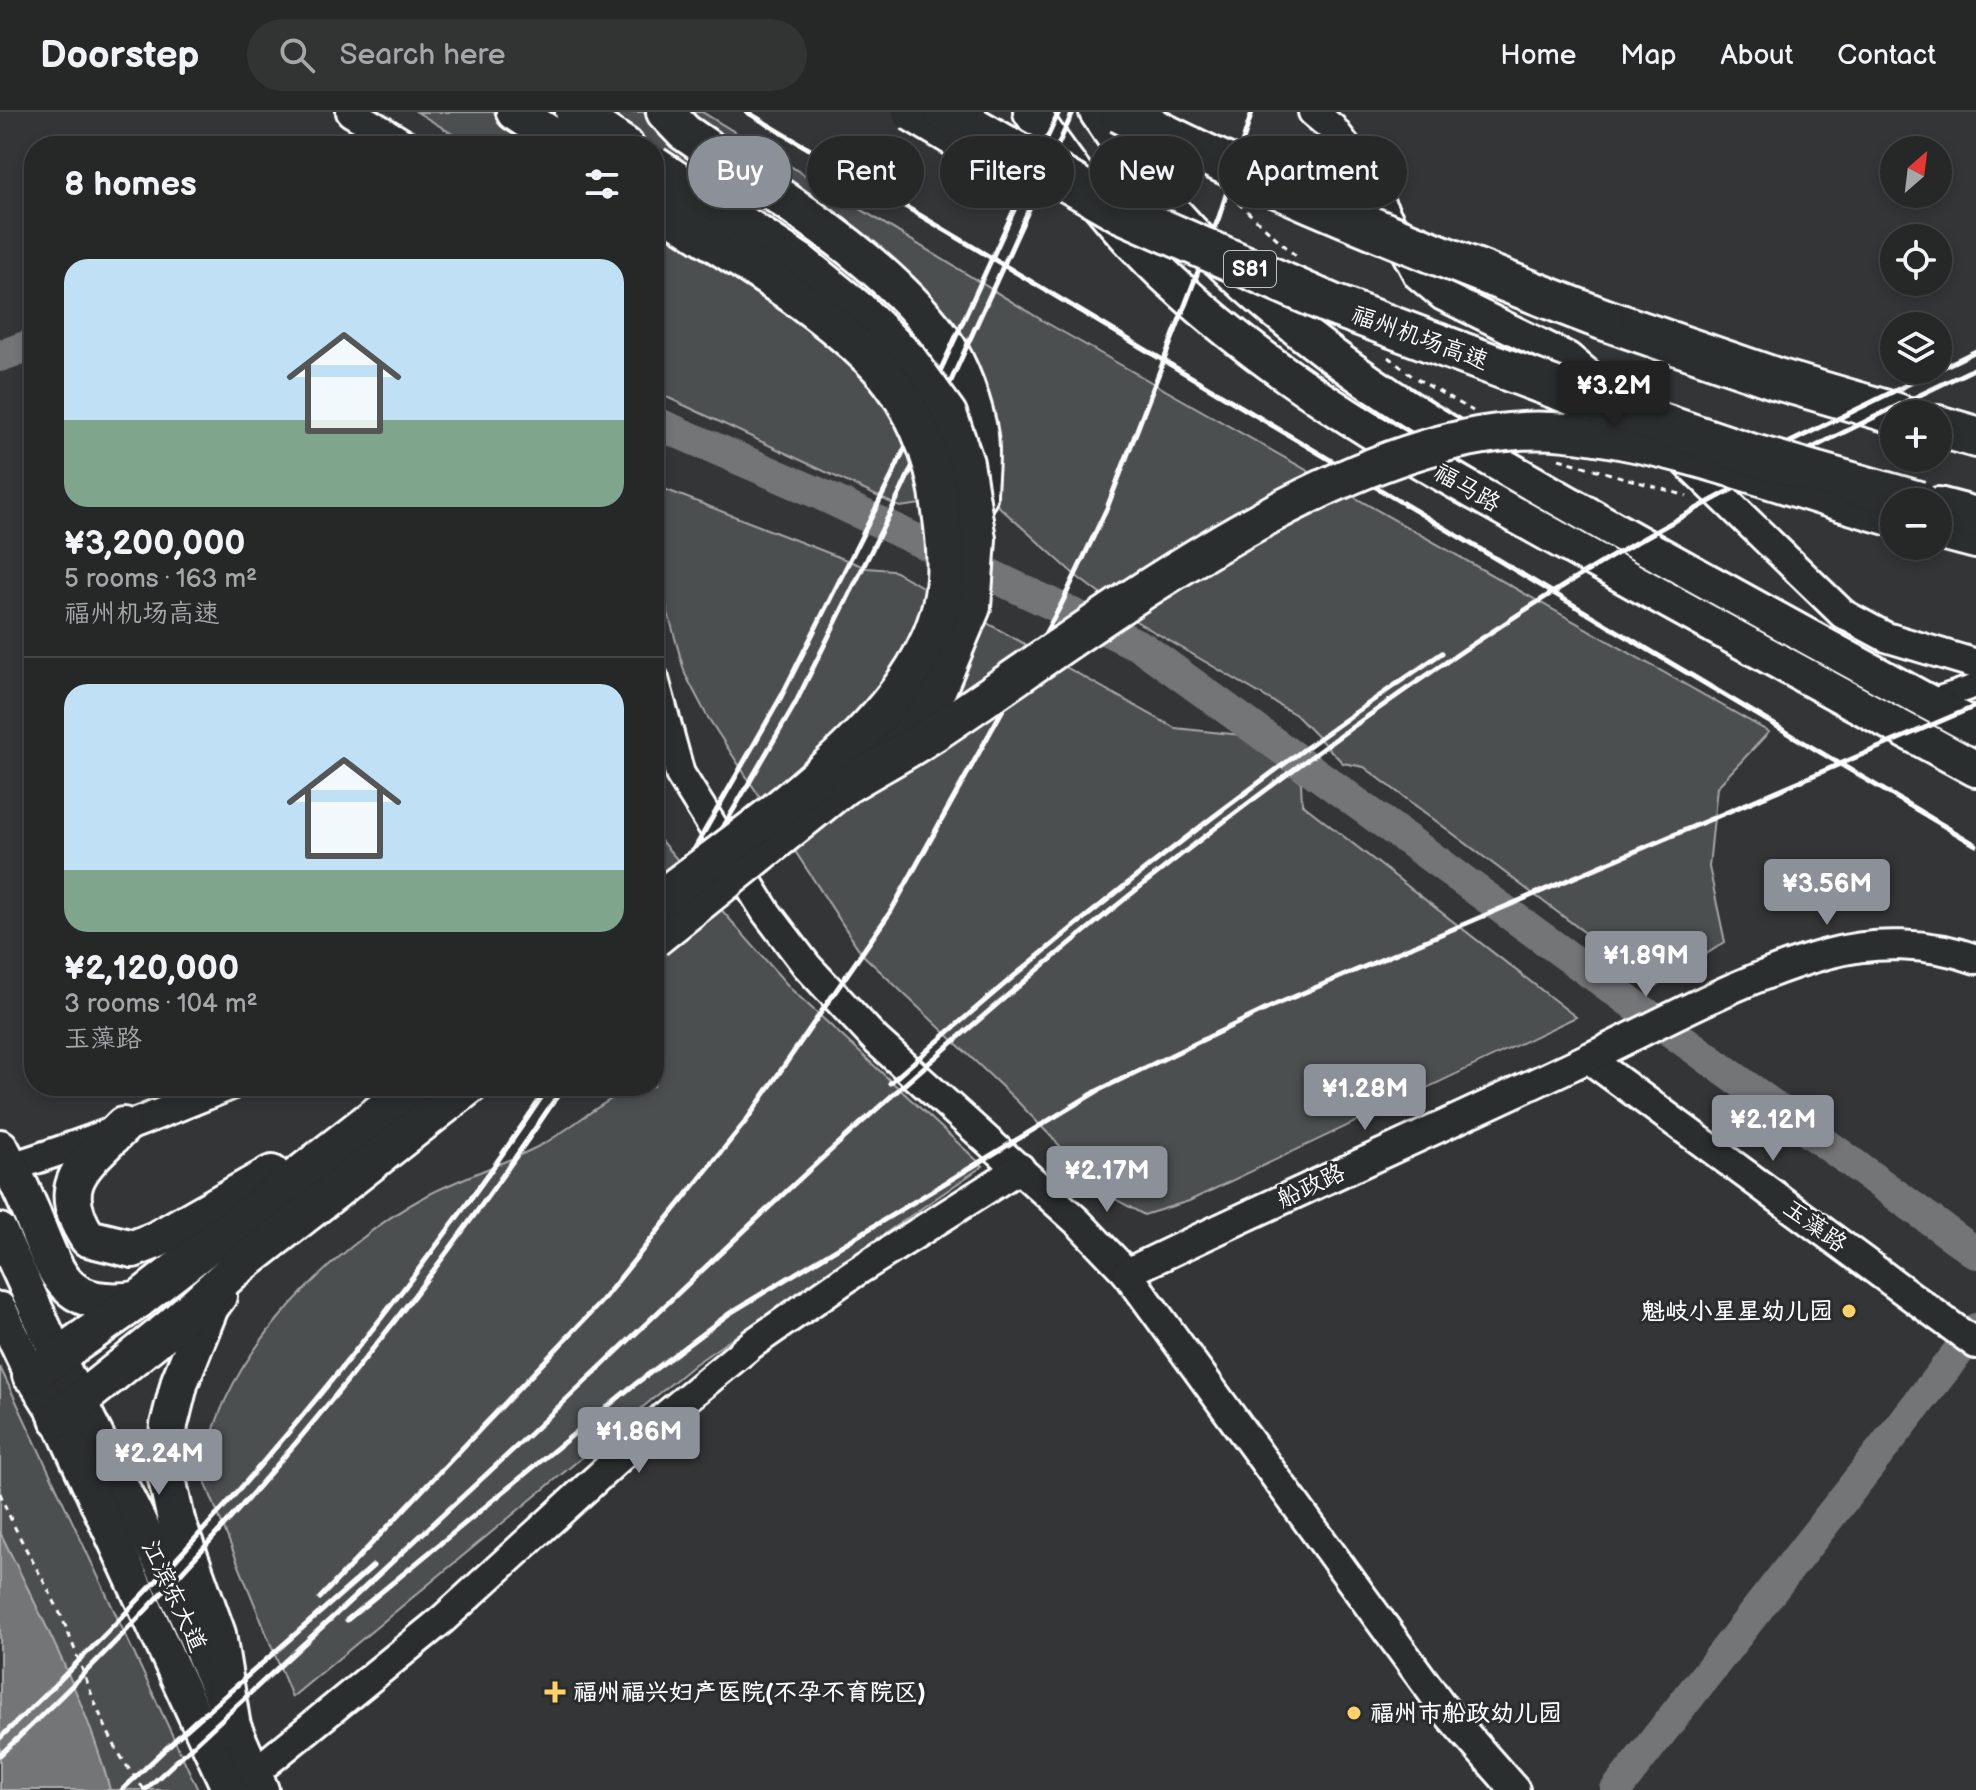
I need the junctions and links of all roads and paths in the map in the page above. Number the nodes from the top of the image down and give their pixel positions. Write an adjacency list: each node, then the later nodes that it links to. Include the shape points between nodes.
1 (351, 112): 12 (street)
2 (515, 112): 13 (highway)
3 (574, 112): 14 (highway)
4 (665, 112): 29 (highway, bridge, via 684,132 839,241 902,295 943,340 979,436)
5 (911, 112): 20 (highway, bridge, via 1006,169)
6 (946, 112): 20 (highway, 福州机场高速 / S81, bridge)
7 (1097, 112): 33 (main road, 福马路, via 1136,168 1220,261 1305,337 1371,386 1502,466)
8 (1120, 112): 16 (highway, bridge)
9 (1145, 112): 15 (highway, bridge)
10 (1313, 112): 31 (street, via 1357,161 1418,275 1443,296 1568,357 1614,393 1843,614 1886,637)
11 (1032, 118): 36 (main road, 福马路, via 1118,227 1172,283 1327,403 1451,479)
12 (391, 136)
13 (552, 136)
14 (610, 136)
15 (1219, 160)
16 (1219, 161)
17 (664, 172): 29 (highway, bridge, via 800,262 908,359 948,414 965,463)
18 (1324, 208): 21 (highway, bridge, via 1603,319)
19 (664, 211): 38 (highway, bridge, via 813,310 873,361 913,414 938,480 945,544 943,597 923,656 863,735)
20 (1121, 212): 24 (highway, 福州机场高速 / S81, bridge, via 1333,305 1569,393)
21 (1880, 409)
22 (1952, 430): 23 (highway)
23 (1976, 437)
24 (1880, 491)
25 (1952, 512): 27 (highway)
26 (1880, 514): 37 (highway, bridge, via 1708,462 1564,431 1488,434 1401,456 1321,490 1170,572 935,733)
27 (1976, 518)
28 (1952, 534): 30 (highway)
29 (977, 539): 37 (highway, bridge, via 972,607 938,688 893,747)
30 (1976, 540)
31 (1976, 664)
32 (1976, 686): 33 (street)
33 (1927, 702): 34 (main road, 福马路)
34 (1976, 728)
35 (664, 761): 48 (street, via 680,774 766,912 807,966 877,1041)
36 (1976, 769)
37 (848, 784): 39 (highway, bridge)
38 (664, 895)
39 (664, 931)
40 (1976, 959): 41 (street, 船政路, via 1911,946 1858,948 1781,969 1689,1007)
41 (1588, 1058): 51 (street, 船政路); 54 (street, 玉藻路)
42 (202, 1096): 46 (street)
43 (402, 1096): 45 (highway)
44 (456, 1096): 50 (highway)
45 (365, 1124): 46 (highway, via 133,1249 88,1238 71,1213 74,1181); 52 (highway)
46 (123, 1126): 47 (street, via 84,1144)
47 (5, 1158): 52 (highway, via 55,1273 81,1296 107,1304)
48 (1020, 1168): 51 (street); 59 (street, via 752,1344)
49 (0, 1230): 55 (main road)
50 (239, 1267): 56 (highway); 58 (highway, via 210,1307 180,1381 165,1469 176,1520 217,1634)
51 (1127, 1273): 61 (street, via 1448,1714)
52 (138, 1300): 55 (highway)
53 (0, 1309): 55 (main road)
54 (1976, 1344)
55 (44, 1366): 56 (main road)
56 (69, 1410): 58 (main road, 江滨东大道, via 182,1607); 59 (main road)
57 (0, 1493): 60 (path, via 57,1607 99,1716)
58 (232, 1727): 59 (main road, 江滨东大道)
59 (249, 1784)
60 (145, 1790)
61 (1515, 1790)

